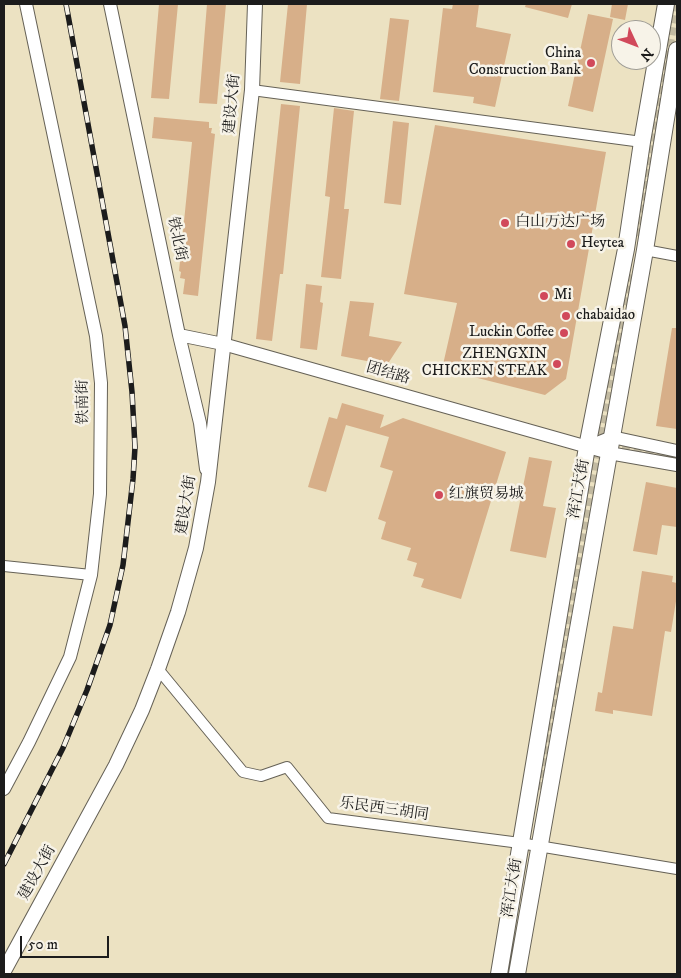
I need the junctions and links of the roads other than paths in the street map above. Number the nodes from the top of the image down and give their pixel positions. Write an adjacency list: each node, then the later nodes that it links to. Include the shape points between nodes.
1 (26, 4): 21 (street, 铁南街, via 96,336 101,383 100,494)
2 (110, 4): 13 (street, 铁北街)
3 (255, 4): 9 (main road, 建设大街)
4 (666, 4): 5 (main road, 浑江大街)
5 (661, 35)
6 (661, 47): 7 (street)
7 (677, 51): 11 (main road, 浑江大街)
8 (655, 70): 10 (main road, 浑江大街)
9 (252, 90): 10 (street); 14 (main road, 建设大街)
10 (642, 142): 16 (main road, 浑江大街, via 626,249)
11 (645, 250): 12 (street); 15 (main road, 浑江大街)
12 (677, 256)
13 (179, 334): 14 (street, 团结路); 19 (street, 铁北街, via 200,423)
14 (223, 344): 16 (street, 团结路); 19 (main road, 建设大街)
15 (610, 445): 16 (street, 团结路); 17 (street, 团结路); 18 (street, 团结路); 25 (main road, 浑江大街)
16 (587, 447): 24 (main road, 浑江大街)
17 (677, 451)
18 (677, 465)
19 (208, 482): 22 (main road, 建设大街, via 196,548)
20 (4, 566): 21 (street)
21 (91, 574): 23 (street, 铁南街, via 70,657)
22 (158, 669): 24 (street, 乐民西三胡同, via 243,772 261,776 287,767 328,818); 27 (main road, 建设大街, via 116,765)
23 (4, 789)
24 (520, 844): 25 (street, 乐民西三胡同); 28 (main road, 浑江大街)
25 (539, 848): 26 (street, 乐民西三胡同); 29 (main road, 浑江大街)
26 (677, 869)
27 (4, 971)
28 (499, 974)
29 (517, 974)

